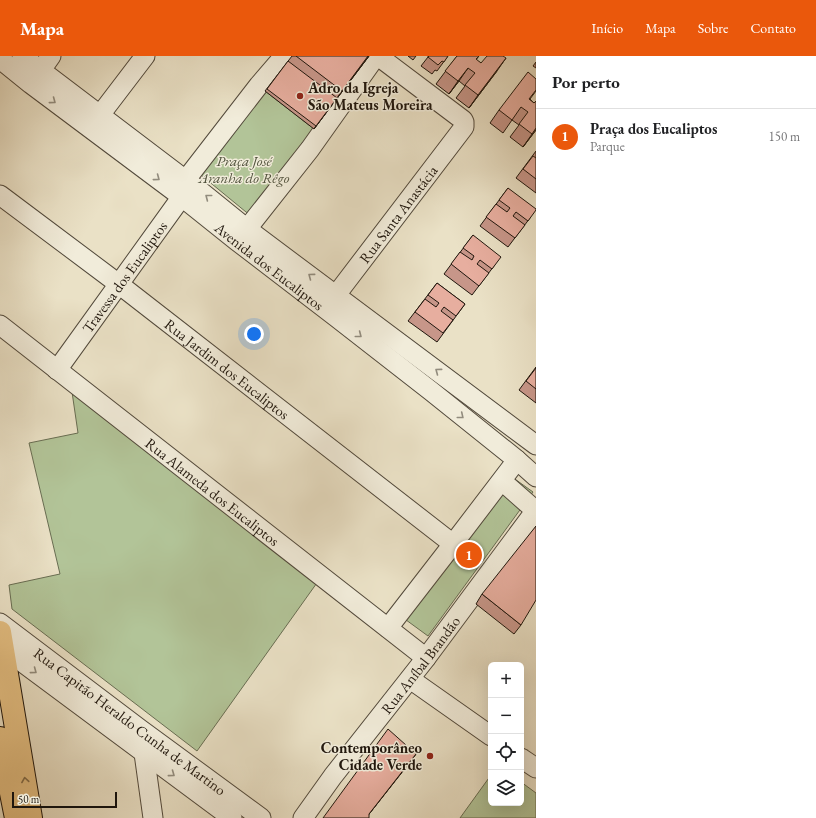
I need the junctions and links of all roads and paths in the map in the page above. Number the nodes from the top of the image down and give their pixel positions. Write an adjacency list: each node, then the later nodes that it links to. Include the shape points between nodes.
1 (146, 56): 6 (street)
2 (284, 56): 7 (street, Travessa dos Eucaliptos, via 191,173)
3 (377, 56): 9 (street, via 310,149); 11 (street, Rua Santa Anastácia, via 463,120 464,127)
4 (0, 60): 5 (street, Avenida dos Eucaliptos)
5 (32, 66): 6 (street, Avenida dos Eucaliptos); 7 (street, Avenida dos Eucaliptos, one-way to 7)
6 (100, 115): 7 (street, Avenida dos Eucaliptos)
7 (184, 189): 9 (street, Avenida dos Eucaliptos); 10 (street, Travessa dos Eucaliptos)
8 (0, 195): 10 (street, Rua Jardim dos Eucaliptos)
9 (242, 235): 11 (street, Avenida dos Eucaliptos)
10 (120, 285): 13 (street, Travessa dos Eucaliptos); 19 (street, Rua Jardim dos Eucaliptos)
11 (340, 305): 14 (street, Avenida dos Eucaliptos, one-way to 11); 15 (street, Avenida dos Eucaliptos, one-way to 15)
12 (0, 325): 13 (street, Rua Alameda dos Eucaliptos)
13 (57, 370): 21 (street, Rua Alameda dos Eucaliptos)
14 (536, 445)
15 (517, 460): 16 (street, Avenida dos Eucaliptos); 17 (street)
16 (536, 477)
17 (502, 481): 18 (street); 19 (street)
18 (534, 516): 23 (street, Rua Aníbal Brandão)
19 (453, 544): 21 (street)
20 (0, 623): 25 (street, Rua Capitão Heraldo Cunha de Martino)
21 (388, 628): 23 (street, Rua Alameda dos Eucaliptos)
22 (1, 640): 28 (street, Rua Capitão Heraldo Cunha de Martino, one-way to 28); 32 (main road, one-way to 22)
23 (426, 658): 24 (street, Rua Aníbal Brandão)
24 (410, 679): 26 (street); 36 (street, Rua Aníbal Brandão)
25 (140, 729): 28 (street); 35 (street, Rua Capitão Heraldo Cunha de Martino)
26 (488, 734)
27 (0, 738): 31 (main road)
28 (144, 753): 33 (street); 34 (street, Rua Capitão Heraldo Cunha de Martino, one-way to 34)
29 (524, 760): 30 (street)
30 (536, 768)
31 (16, 818)
32 (31, 818)
33 (153, 818)
34 (232, 818)
35 (261, 818)
36 (303, 818)

